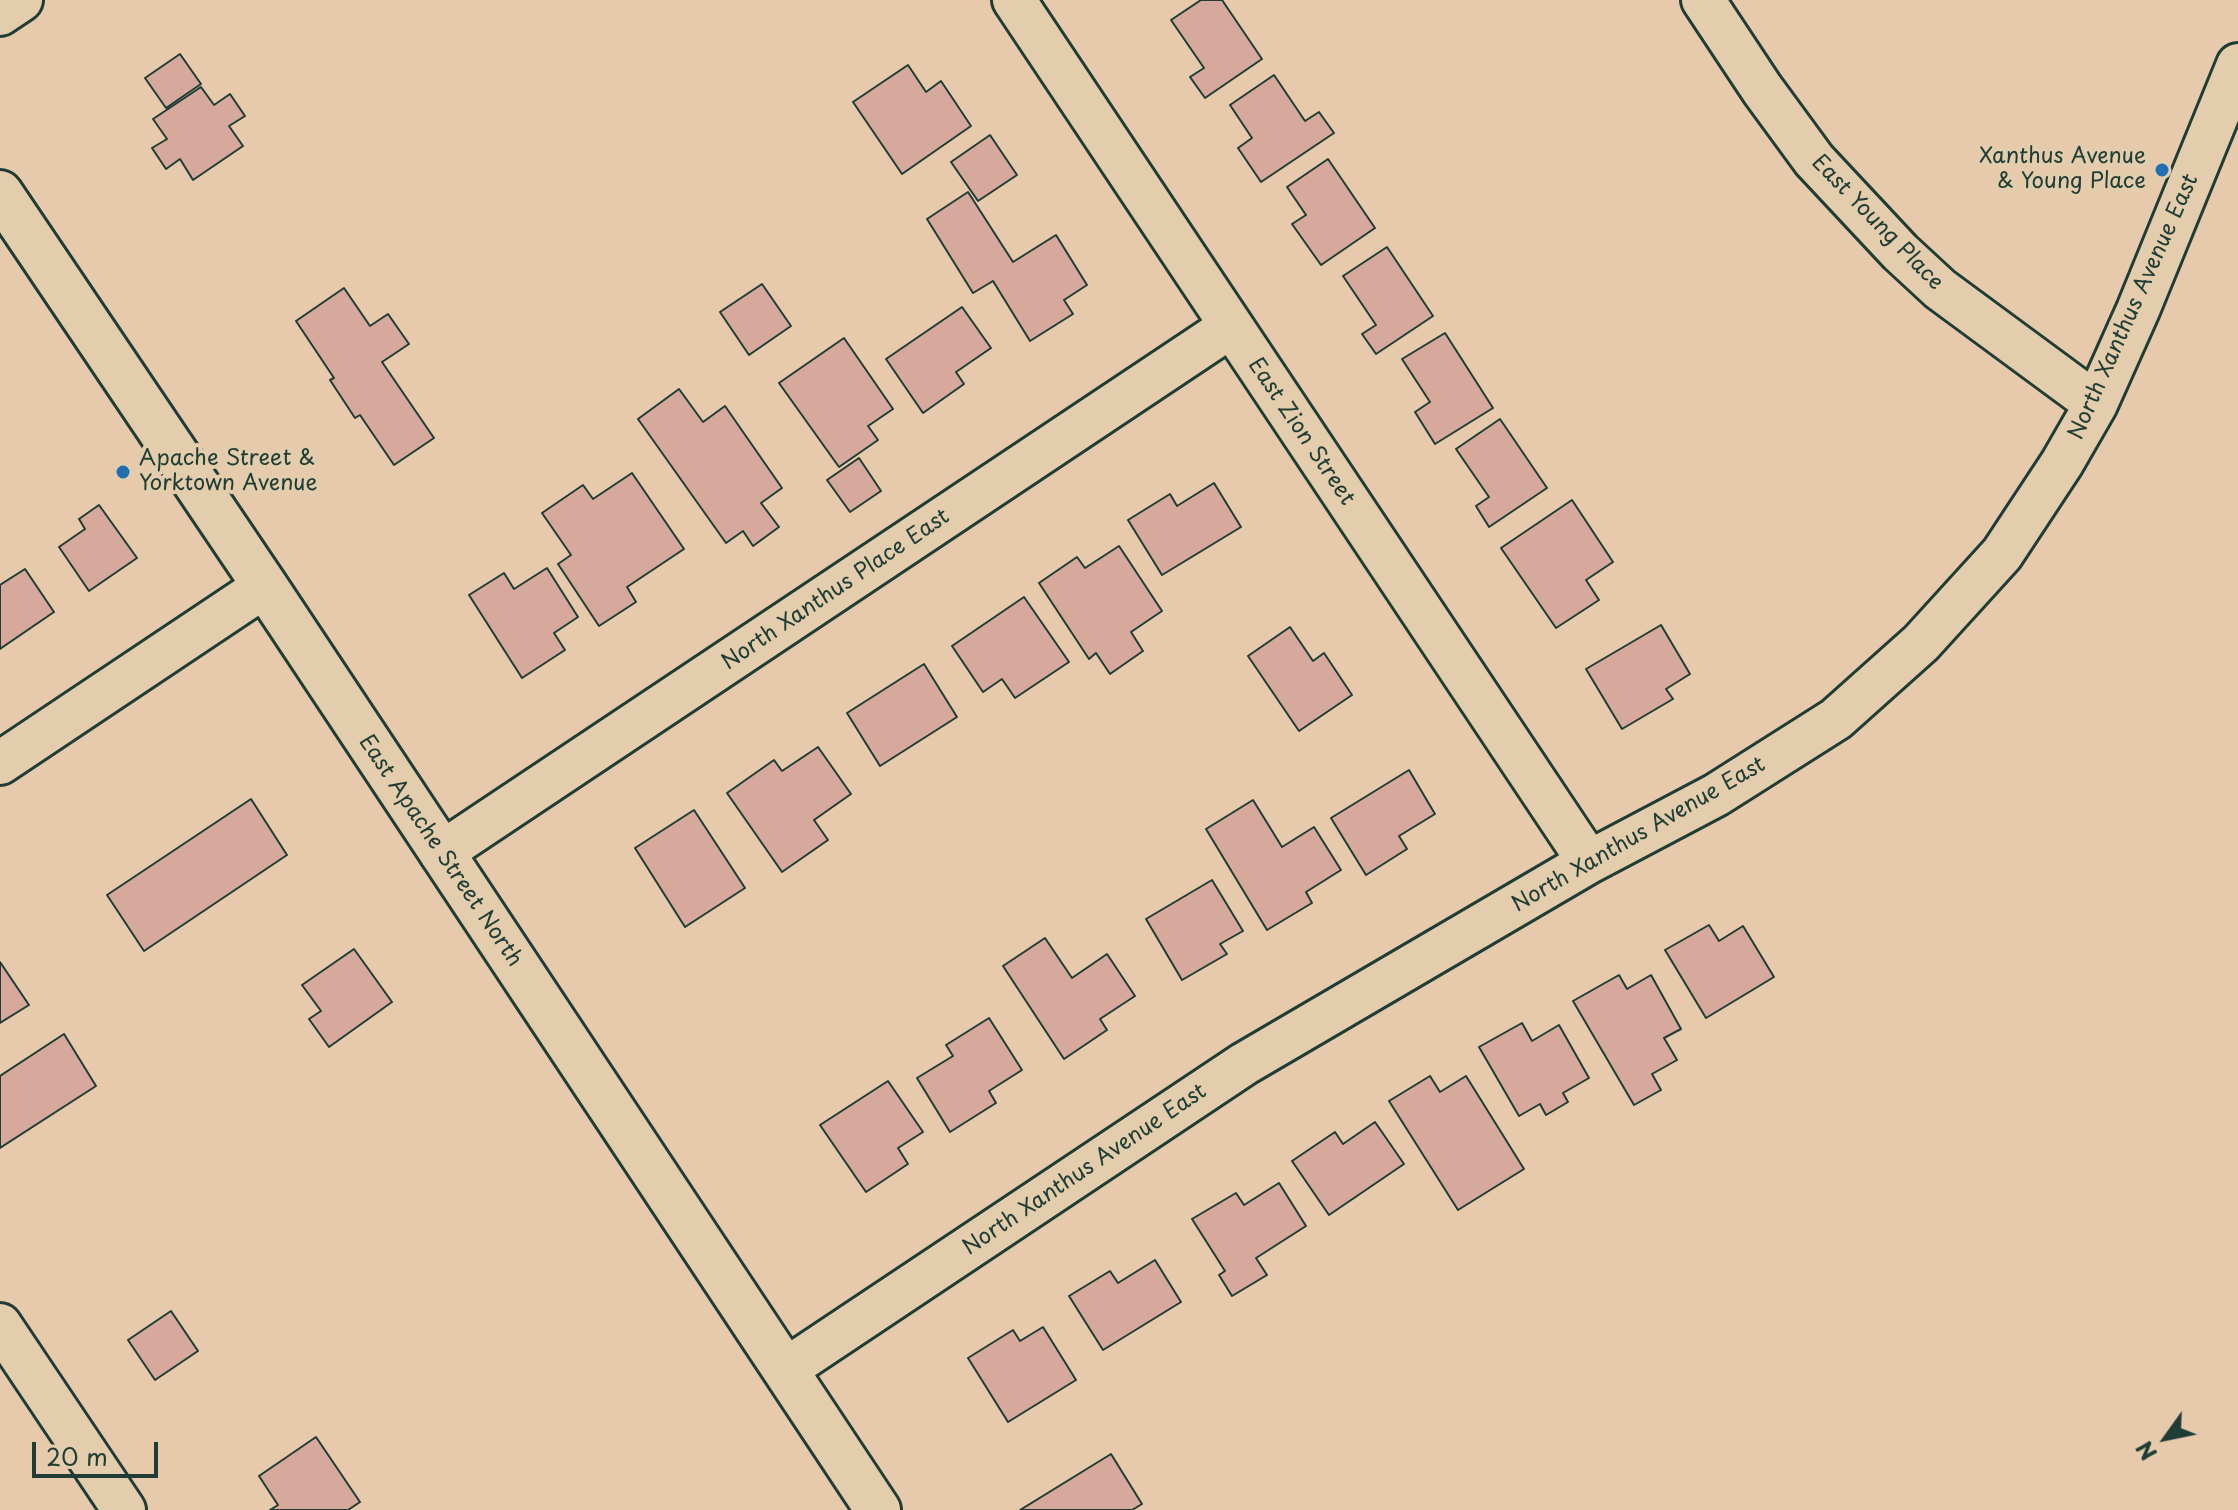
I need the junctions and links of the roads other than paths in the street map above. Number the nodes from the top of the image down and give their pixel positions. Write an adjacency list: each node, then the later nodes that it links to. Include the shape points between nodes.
1 (21, 0): 4 (street)
2 (1014, 0): 7 (street, East Zion Street)
3 (1703, 0): 8 (street, East Young Place, via 1814,160 1900,252 1940,289)
4 (0, 14)
5 (2238, 65): 8 (street, North Xanthus Avenue East)
6 (0, 193): 9 (main road, East Apache Street North)
7 (1230, 327): 11 (street, North Xanthus Place East); 12 (street, East Zion Street)
8 (2096, 404): 12 (street, North Xanthus Avenue East, via 2002,554 1921,643 1836,719 1716,795)
9 (265, 586): 10 (street); 11 (main road, East Apache Street North)
10 (0, 763)
11 (441, 853): 14 (main road, East Apache Street North)
12 (1589, 862): 14 (street, North Xanthus Avenue East, via 1244,1064)
13 (0, 1325): 15 (street)
14 (785, 1370): 16 (main road, East Apache Street North)
15 (124, 1510)
16 (878, 1510)

